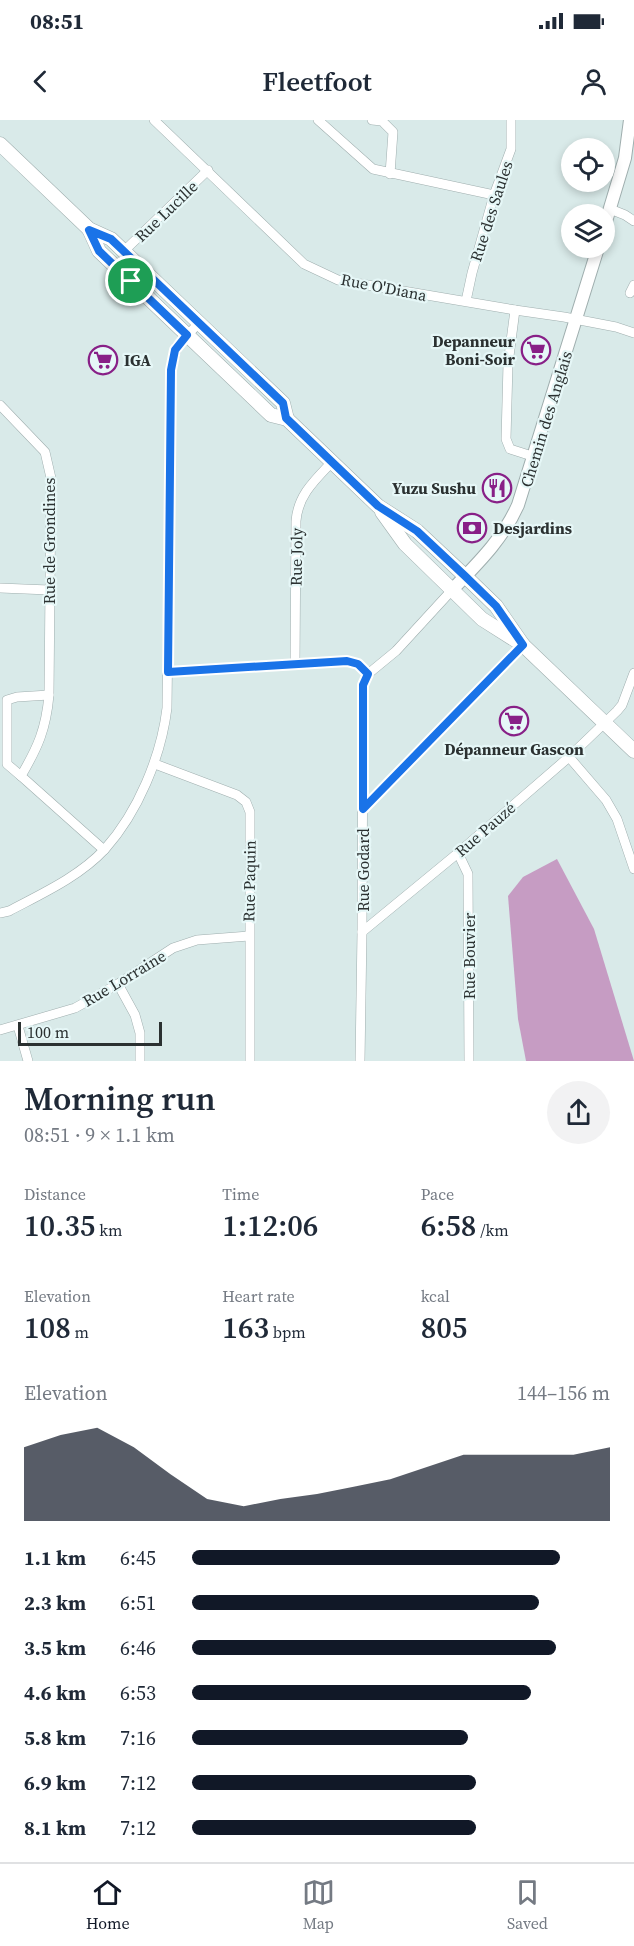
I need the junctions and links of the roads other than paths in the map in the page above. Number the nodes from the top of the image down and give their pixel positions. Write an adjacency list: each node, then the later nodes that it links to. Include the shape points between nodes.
1 (154, 120): 7 (street, Rue O'Diana)
2 (318, 120): 8 (street, via 373,170)
3 (372, 120): 8 (street, via 382,121 393,132)
4 (511, 120): 9 (street, Rue des Saules, via 511,149)
5 (630, 120): 10 (street, via 625,158)
6 (0, 144): 13 (main road)
7 (208, 170): 14 (street, Rue Lucille); 16 (street, Rue O'Diana, via 303,264 338,280)
8 (390, 174): 9 (street)
9 (494, 195): 16 (street, Rue des Saules)
10 (611, 204)
11 (615, 211): 12 (street)
12 (634, 221)
13 (89, 230): 14 (main road, via 111,239); 21 (main road, via 99,251)
14 (124, 251): 19 (main road)
15 (595, 258): 18 (street, Chemin des Anglais)
16 (466, 301): 17 (street, Rue O'Diana)
17 (514, 310): 18 (street, Rue O'Diana); 24 (street, via 506,439 510,449)
18 (576, 319): 20 (street, Rue O'Diana); 24 (street, Chemin des Anglais)
19 (199, 323): 21 (street); 23 (main road, via 283,403)
20 (634, 333)
21 (187, 335): 23 (main road, via 271,416); 33 (street, via 175,350 171,370)
22 (0, 405): 29 (street, Rue de Grondines, via 45,452 51,478)
23 (286, 418): 25 (main road)
24 (535, 457): 27 (street, Chemin des Anglais, via 510,521)
25 (332, 462): 26 (main road); 32 (street, Rue Joly, via 298,505)
26 (378, 506): 27 (main road, via 417,531); 30 (main road, via 405,544)
27 (465, 576): 30 (street); 31 (main road, via 496,606)
28 (0, 588): 29 (street)
29 (49, 590): 36 (street, Rue de Grondines)
30 (452, 590): 31 (main road, via 482,619); 35 (street, via 396,651)
31 (523, 645): 37 (main road); 42 (street)
32 (295, 665): 33 (street); 35 (street, via 347,661 358,664)
33 (168, 672): 40 (street, via 164,734)
34 (634, 673): 37 (street, Rue Pauzé, via 622,705)
35 (368, 674): 42 (street, Rue Godard, via 363,685)
36 (50, 695): 41 (street, Rue de Grondines, via 47,722); 41 (street, via 7,700 7,764)
37 (605, 723): 38 (main road); 39 (street, Rue Pauzé)
38 (634, 751)
39 (569, 757): 44 (street, Rue Pauzé); 45 (street, via 606,800)
40 (155, 764): 43 (street, via 127,820); 48 (street, Rue Paquin, via 246,802 250,812)
41 (21, 776): 43 (street)
42 (363, 809): 47 (street, Rue Godard)
43 (104, 850): 46 (street, via 75,874)
44 (458, 852): 47 (street, Rue Pauzé); 56 (street, Rue Bouvier, via 468,873)
45 (634, 868)
46 (0, 913)
47 (362, 932): 55 (street, Rue Godard)
48 (249, 936): 49 (street, Rue Lorraine, via 197,940 173,948); 54 (street, Rue Paquin)
49 (118, 984): 50 (street, Rue Lorraine, via 75,1008); 53 (street, via 135,1015 140,1033)
50 (18, 1026): 51 (street, Rue Lorraine); 52 (street)
51 (0, 1030)
52 (28, 1061)
53 (140, 1061)
54 (250, 1061)
55 (360, 1061)
56 (469, 1061)

